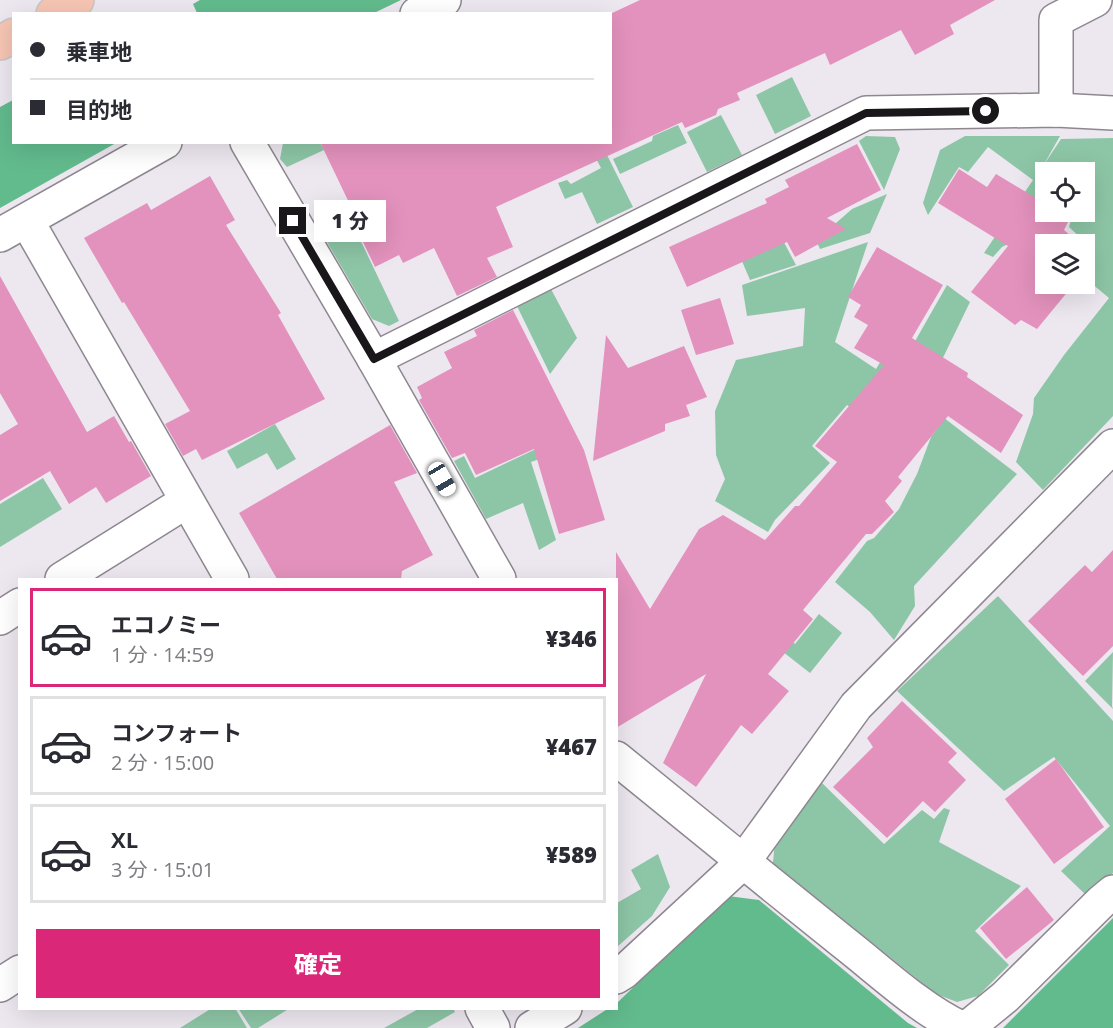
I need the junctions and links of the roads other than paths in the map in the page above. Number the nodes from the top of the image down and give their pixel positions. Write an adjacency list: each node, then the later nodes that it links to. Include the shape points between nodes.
1 (77, 0): 4 (highway)
2 (444, 0): 5 (street)
3 (1095, 0): 6 (street, via 1056,20)
4 (56, 12)
5 (421, 12)
6 (1056, 110): 7 (street); 11 (street, via 866,113)
7 (1113, 113)
8 (161, 144): 10 (street)
9 (248, 144): 11 (street)
10 (13, 228): 13 (street)
11 (374, 359): 16 (street)
12 (1113, 446): 20 (street, via 856,706)
13 (187, 501): 14 (street); 15 (street)
14 (64, 578)
15 (231, 578)
16 (498, 578)
17 (18, 606): 18 (street)
18 (0, 618)
19 (618, 760): 20 (street)
20 (743, 862): 23 (street); 29 (street, via 942,1019)
21 (1113, 892): 30 (street, via 1005,998)
22 (18, 973): 24 (street)
23 (618, 976)
24 (0, 985)
25 (483, 1010): 27 (street)
26 (562, 1010): 28 (street)
27 (494, 1028)
28 (532, 1028)
29 (961, 1028)
30 (967, 1028)

